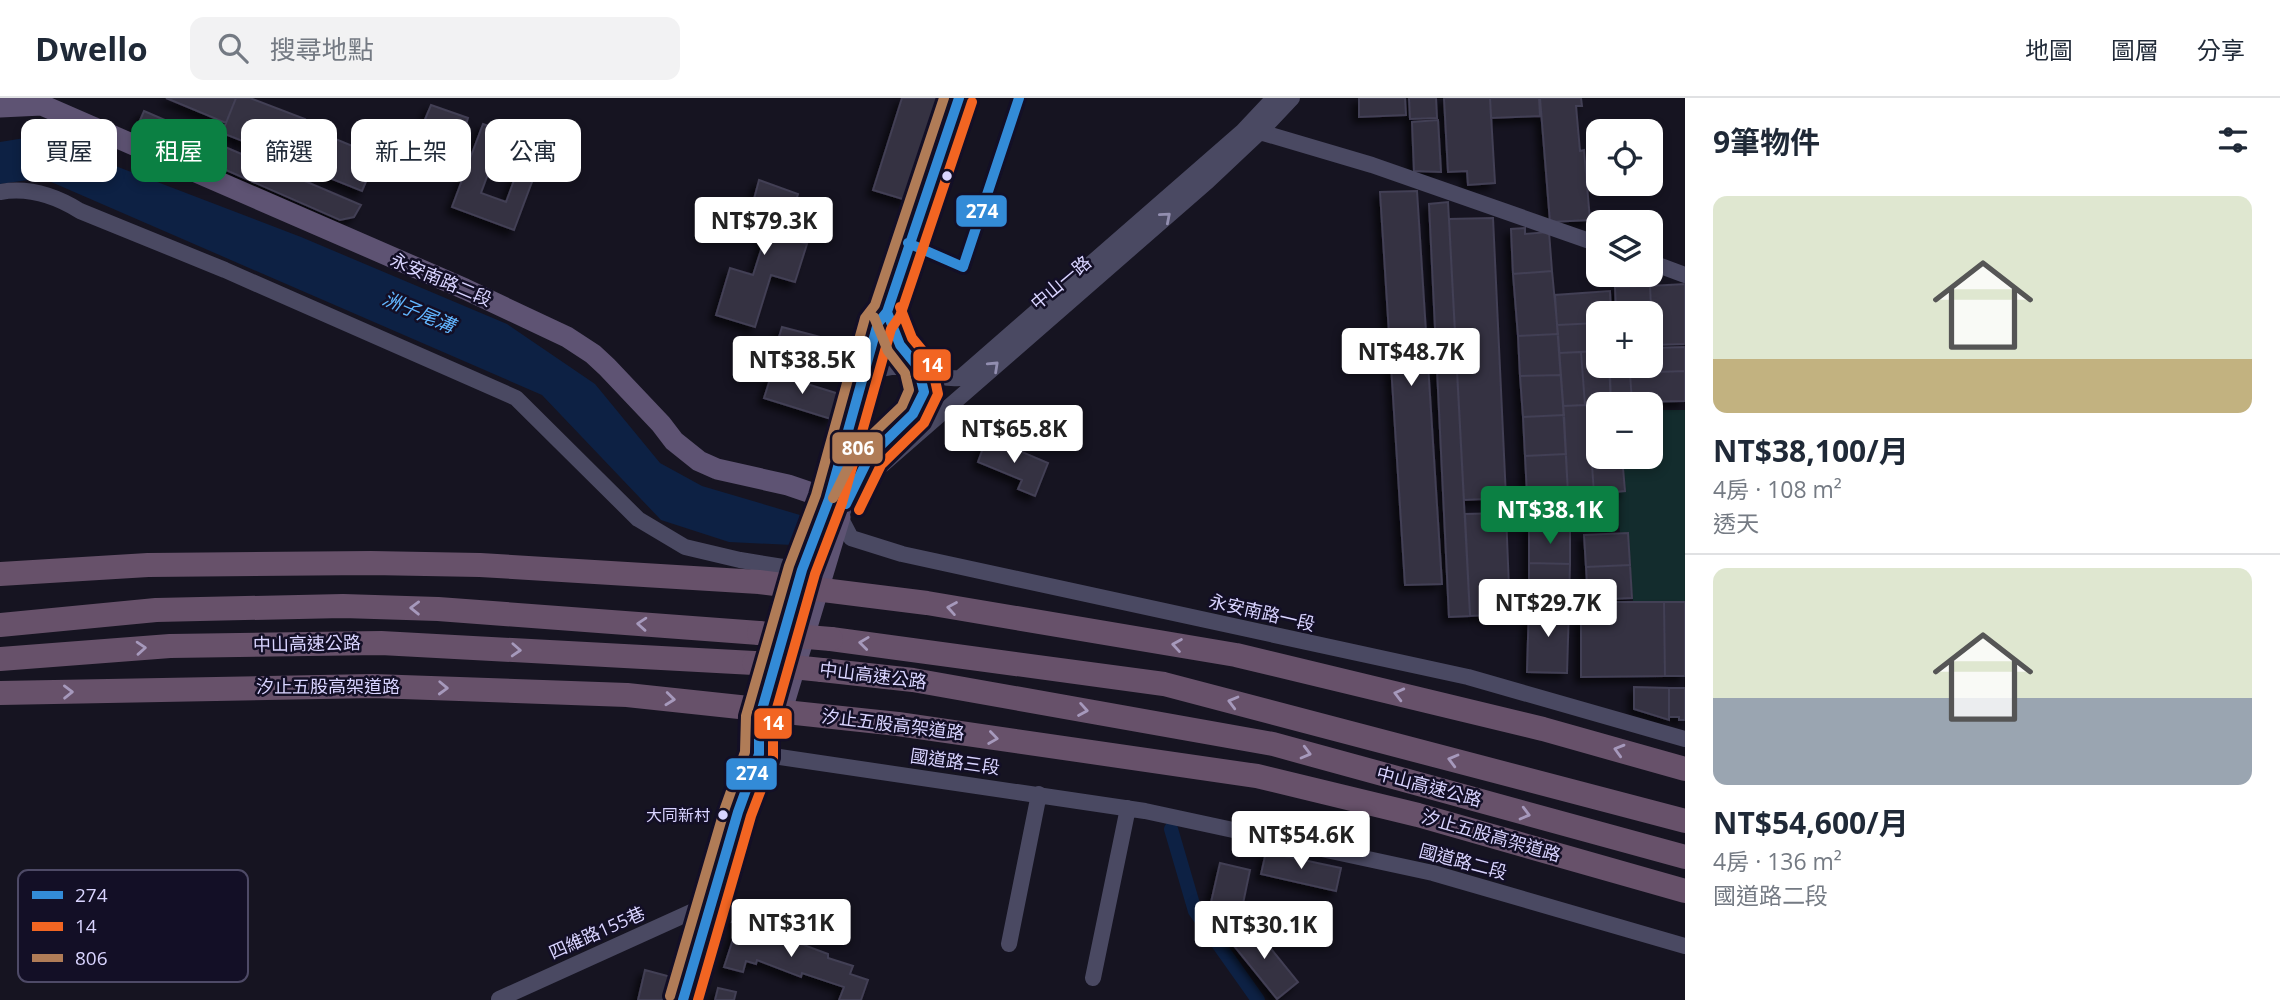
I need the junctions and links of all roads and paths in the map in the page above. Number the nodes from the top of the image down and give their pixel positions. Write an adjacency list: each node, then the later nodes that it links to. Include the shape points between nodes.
1 (959, 98): 10 (street)
2 (1274, 98): 11 (street, 中山一路, via 1243,131 960,378 939,379)
3 (1292, 98): 5 (street, 中山一路)
4 (0, 107): 14 (main road, 永安南路二段, via 42,105 567,337 607,366 699,461 788,485)
5 (1260, 132): 7 (street, via 1372,165); 13 (street, 中山一路, one-way to 5)
6 (0, 192): 15 (street, via 14,189 59,198 516,398 638,519 673,540 740,560)
7 (1586, 240)
8 (1663, 267): 9 (street)
9 (1685, 275)
10 (887, 312): 11 (street, via 900,345); 12 (street, via 878,323)
11 (918, 367): 12 (street); 13 (street, 中山一路, via 924,392 919,404 869,457)
12 (866, 372): 14 (street)
13 (851, 493): 14 (street, 中山一路)
14 (834, 508): 15 (main road); 20 (street, 永安南路一段, via 851,538 902,554 1468,677); 21 (main road, via 779,720)
15 (803, 570): 21 (main road, via 759,720)
16 (0, 574): 22 (highway, one-way to 16, bridge, via 1543,729 1236,655 927,603 759,582 370,563 148,565)
17 (0, 625): 26 (highway, 中山高速公路, one-way to 17, bridge, via 1164,684 831,639 343,606 156,610)
18 (0, 659): 27 (highway, 中山高速公路, one-way to 27, bridge, via 170,646 381,643 754,663 914,680 1273,744)
19 (0, 693): 28 (highway, 汐止五股高架道路, one-way to 28, bridge, via 373,685 627,695 898,724 1257,775 1418,815)
20 (1685, 739)
21 (759, 754): 23 (street, 國道路三段); 29 (main road)
22 (1685, 769)
23 (1039, 794): 24 (street, 國道路三段); 30 (street)
24 (1128, 808): 25 (street, 國道路三段); 32 (street)
25 (1145, 811): 31 (street, 國道路二段, via 1433,873)
26 (1685, 821)
27 (1685, 858)
28 (1685, 891)
29 (711, 903): 33 (street, 四維路155巷); 34 (main road)
30 (1009, 944)
31 (1685, 946)
32 (1093, 978)
33 (499, 999)
34 (683, 1000)

